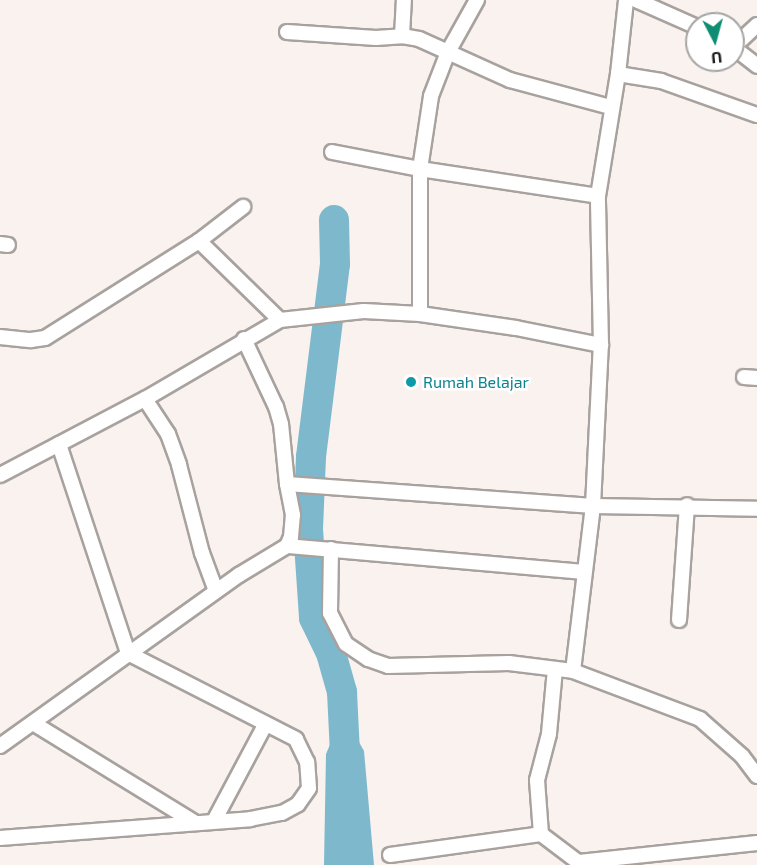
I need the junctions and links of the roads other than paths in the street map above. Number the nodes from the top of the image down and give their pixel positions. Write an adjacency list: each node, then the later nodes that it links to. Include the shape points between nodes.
1 (404, 0): 8 (street)
2 (477, 0): 9 (street)
3 (626, 0): 11 (street)
4 (636, 0): 5 (street)
5 (685, 22)
6 (757, 26): 10 (street, via 733,47)
7 (287, 32): 8 (street)
8 (402, 36): 9 (street)
9 (448, 52): 12 (street, via 510,80); 15 (street, via 431,96)
10 (757, 66)
11 (618, 74): 12 (street); 13 (street, via 662,81)
12 (610, 107): 16 (street)
13 (757, 116)
14 (332, 152): 15 (street)
15 (420, 169): 16 (street); 19 (street)
16 (598, 196): 23 (street)
17 (243, 207): 18 (street)
18 (199, 241): 20 (street); 21 (street, via 45,338)
19 (420, 314): 20 (street, via 364,311); 23 (street)
20 (280, 320): 22 (street)
21 (0, 337)
22 (244, 339): 24 (street); 27 (street, via 276,407)
23 (601, 345): 29 (street)
24 (145, 399): 25 (street); 34 (street, via 168,434)
25 (59, 444): 26 (street); 36 (street)
26 (0, 475)
27 (289, 484): 29 (street); 31 (street, via 293,524)
28 (687, 505): 29 (street); 30 (street); 35 (street)
29 (593, 506): 33 (street)
30 (757, 509)
31 (289, 547): 32 (street); 34 (street)
32 (328, 549): 33 (street); 37 (street, via 330,613 346,644 368,659 388,666 509,663)
33 (584, 572): 38 (street)
34 (216, 591): 36 (street)
35 (679, 620)
36 (128, 653): 39 (street); 40 (street)
37 (555, 669): 38 (street); 45 (street, via 549,734 537,780)
38 (573, 672): 42 (street, via 700,719 742,756)
39 (33, 723): 41 (street); 44 (street)
40 (265, 725): 43 (street); 43 (street, via 296,740 307,762 309,788 298,804 282,813)
41 (0, 746)
42 (757, 776)
43 (214, 821): 44 (street)
44 (194, 822): 46 (street)
45 (541, 834): 49 (street); 50 (street)
46 (0, 837)
47 (757, 843): 48 (street)
48 (687, 850): 50 (street); 51 (street)
49 (390, 855)
50 (581, 863)
51 (689, 865)

